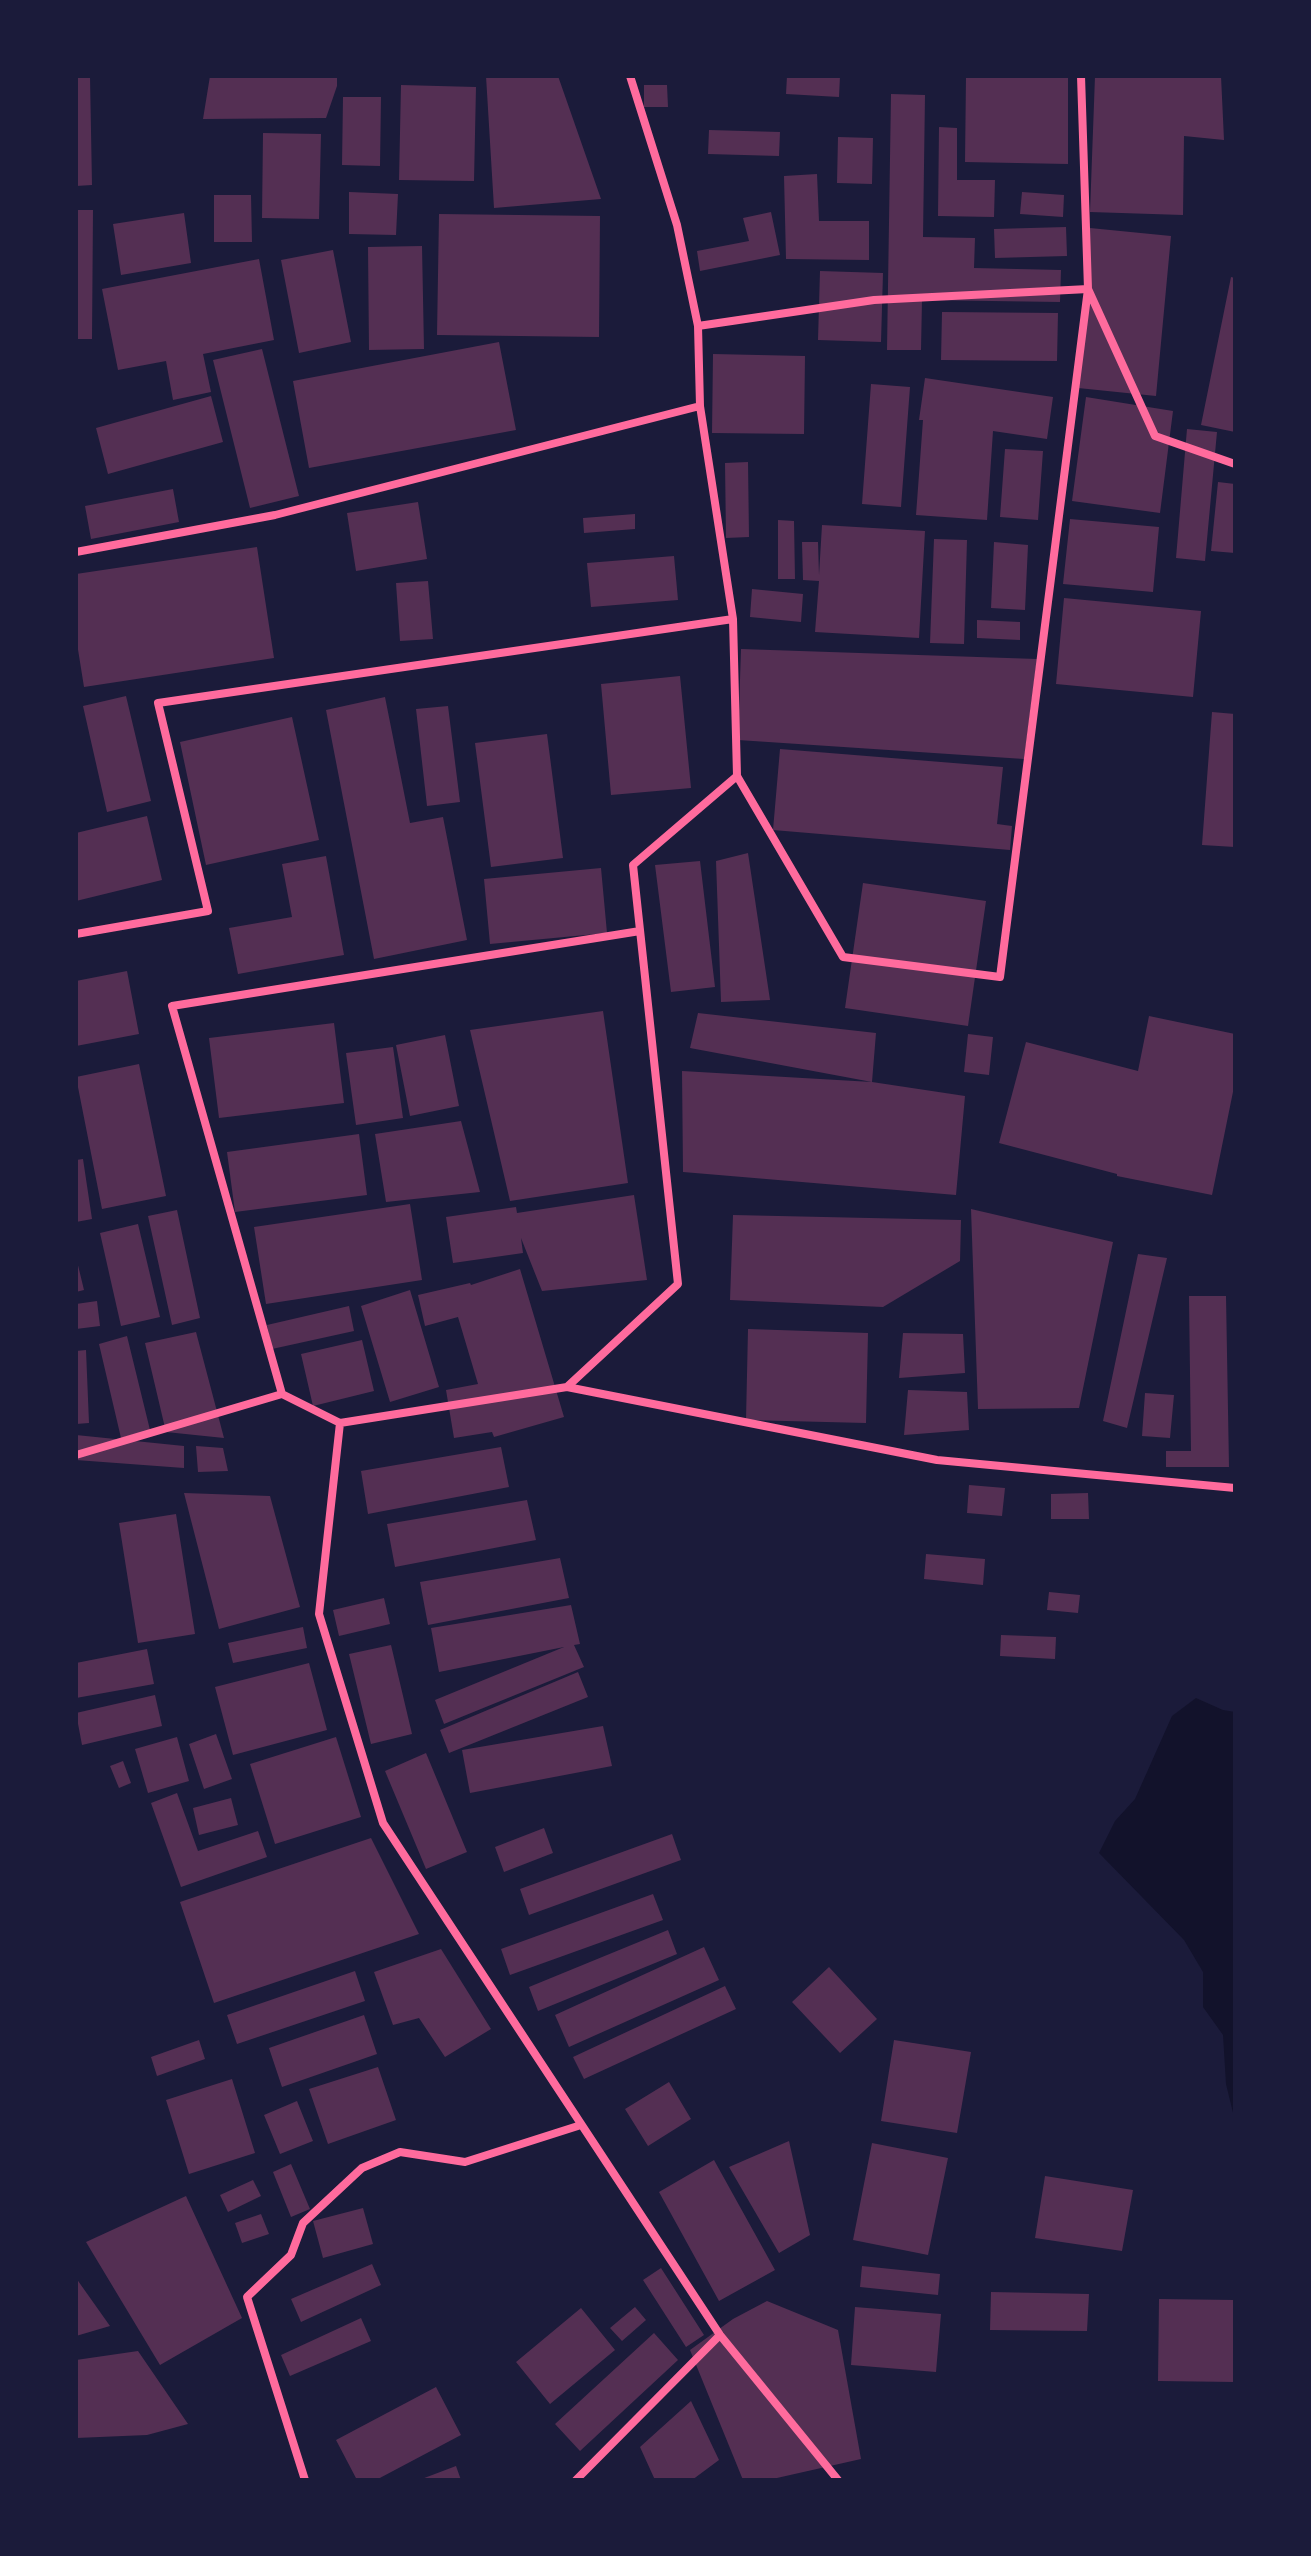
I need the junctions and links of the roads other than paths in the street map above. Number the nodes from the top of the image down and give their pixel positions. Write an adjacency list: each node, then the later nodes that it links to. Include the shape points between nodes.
1 (630, 76): 4 (street, via 677,225)
2 (1081, 76): 3 (street)
3 (1088, 289): 4 (street, via 874,300); 6 (street, via 1155,436); 9 (street, via 1000,977 843,957)
4 (698, 326): 5 (street)
5 (700, 406): 7 (street, via 275,515); 8 (street)
6 (1235, 464)
7 (76, 552)
8 (733, 619): 9 (street); 11 (street, via 158,703 208,911)
9 (737, 776): 10 (street, via 633,865)
10 (640, 931): 12 (street, via 678,1284); 13 (street, via 172,1006)
11 (76, 934)
12 (567, 1387): 14 (street); 16 (street, via 937,1460)
13 (282, 1394): 14 (street); 15 (street)
14 (340, 1423): 17 (street, via 319,1614 383,1823)
15 (76, 1455)
16 (1235, 1488)
17 (581, 2125): 18 (street); 19 (street, via 465,2162 400,2152 362,2168 303,2223 291,2255 247,2297)
18 (720, 2335): 20 (street); 21 (street)
19 (305, 2480)
20 (576, 2480)
21 (838, 2480)

